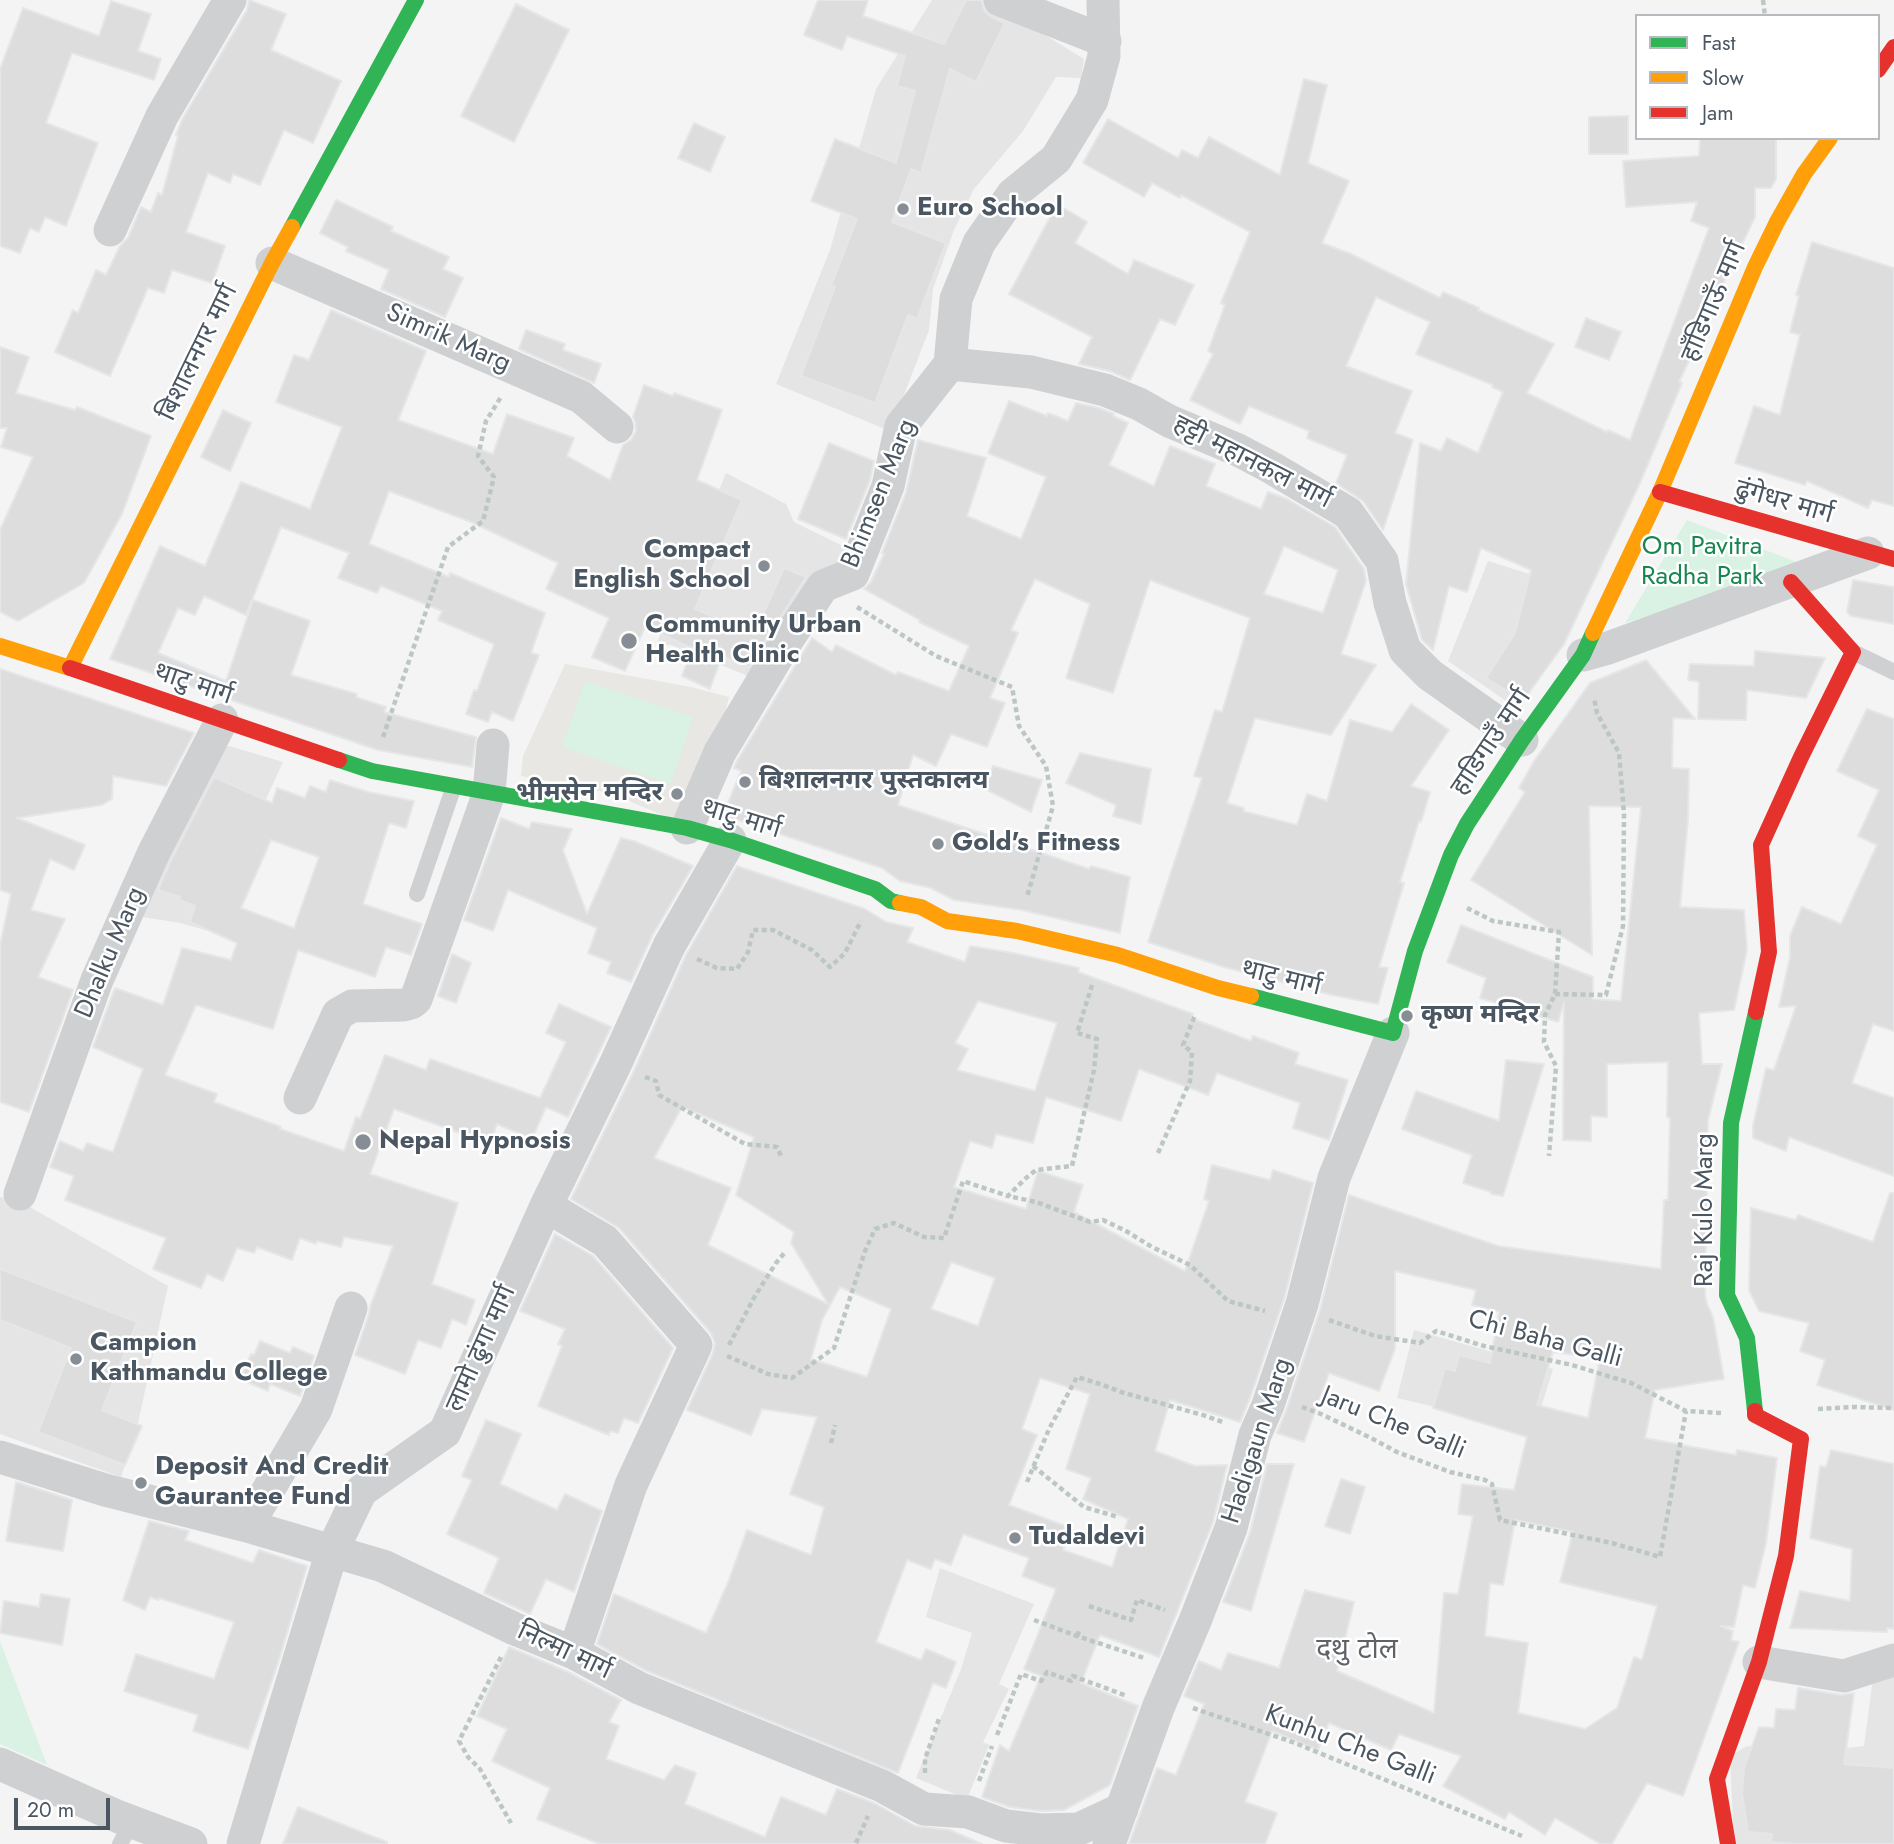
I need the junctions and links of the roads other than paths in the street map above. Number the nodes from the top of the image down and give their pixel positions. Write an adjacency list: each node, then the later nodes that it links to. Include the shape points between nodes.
1 (230, 0): 9 (street, via 162,116)
2 (1000, 0): 5 (street)
3 (1103, 0): 5 (street)
4 (406, 3): 10 (main road, बिशालनगर मार्ग)
5 (1105, 40): 11 (street, via 1092,100 1056,159 1013,194 979,243 956,299)
6 (1894, 47): 7 (main road)
7 (1880, 67)
8 (1829, 140): 13 (main road, हाँडिगाऊँ मार्ग, via 1804,174 1755,267)
9 (110, 230)
10 (272, 262): 12 (street, Simrik Marg, via 581,397); 19 (main road, बिशालनगर मार्ग)
11 (950, 364): 22 (street, हट्टी महानकल मार्ग, via 1031,372 1105,390 1238,450 1348,513 1382,561 1405,650 1430,675); 26 (street, Bhimsen Marg, via 901,426 888,486 853,575 823,586 786,642 720,752)
12 (617, 427)
13 (1660, 492): 14 (main road, ढुंगेधर मार्ग); 18 (main road, हाडिगाउँ मार्ग)
14 (1881, 556): 15 (street)
15 (1791, 582): 17 (main road); 18 (street)
16 (0, 646): 19 (main road)
17 (1853, 652): 20 (lane); 39 (main road, Raj Kulo Marg, via 1761,845 1769,952 1731,1123 1727,1295 1747,1338 1755,1415 1801,1438 1786,1556)
18 (1583, 655): 22 (main road, हाडिगाउँ मार्ग)
19 (70, 668): 21 (main road, थाटु मार्ग)
20 (1894, 672)
21 (222, 720): 24 (main road, थाटु मार्ग, via 372,771); 31 (street, Dhalku Marg, via 154,852 97,980)
22 (1522, 740): 29 (main road, हाडिगाउँ मार्ग, via 1451,855 1416,951)
23 (493, 745): 25 (street)
24 (454, 786): 25 (main road, थाटु मार्ग); 28 (lane)
25 (489, 793): 26 (main road, थाटु मार्ग); 30 (street, via 416,999 404,1005 352,1006 338,1014)
26 (687, 828): 27 (main road, थाटु मार्ग)
27 (730, 840): 29 (main road, थाटु मार्ग, via 875,889 891,901 921,907 947,920 1118,955 1218,988); 32 (street, लामो ढुंगा मार्ग, via 669,946)
28 (417, 894)
29 (1393, 1033): 41 (street, Hadigaun Marg, via 1334,1178 1315,1312 1255,1435 1231,1528)
30 (300, 1098)
31 (20, 1194)
32 (546, 1206): 36 (street, लामो ढुंगा मार्ग, via 445,1432 361,1491); 37 (street, via 605,1241 696,1345 631,1485)
33 (351, 1308): 35 (street, via 316,1409)
34 (0, 1457): 35 (street, निल्मा मार्ग, via 105,1490)
35 (247, 1526): 36 (street, निल्मा मार्ग)
36 (332, 1551): 37 (street, निल्मा मार्ग, via 383,1566); 44 (street, लामो ढुंगा मार्ग)
37 (574, 1653): 41 (street, निल्मा मार्ग, via 639,1688 881,1786 924,1809 968,1812 1006,1826 1041,1830 1079,1829)
38 (1894, 1660): 39 (street, via 1844,1676)
39 (1759, 1662): 46 (main road, via 1717,1779)
40 (0, 1764): 42 (street)
41 (1122, 1808): 45 (street, Hadigaun Marg)
42 (126, 1833): 43 (street)
43 (191, 1844)
44 (243, 1844)
45 (1109, 1844)
46 (1728, 1844)

